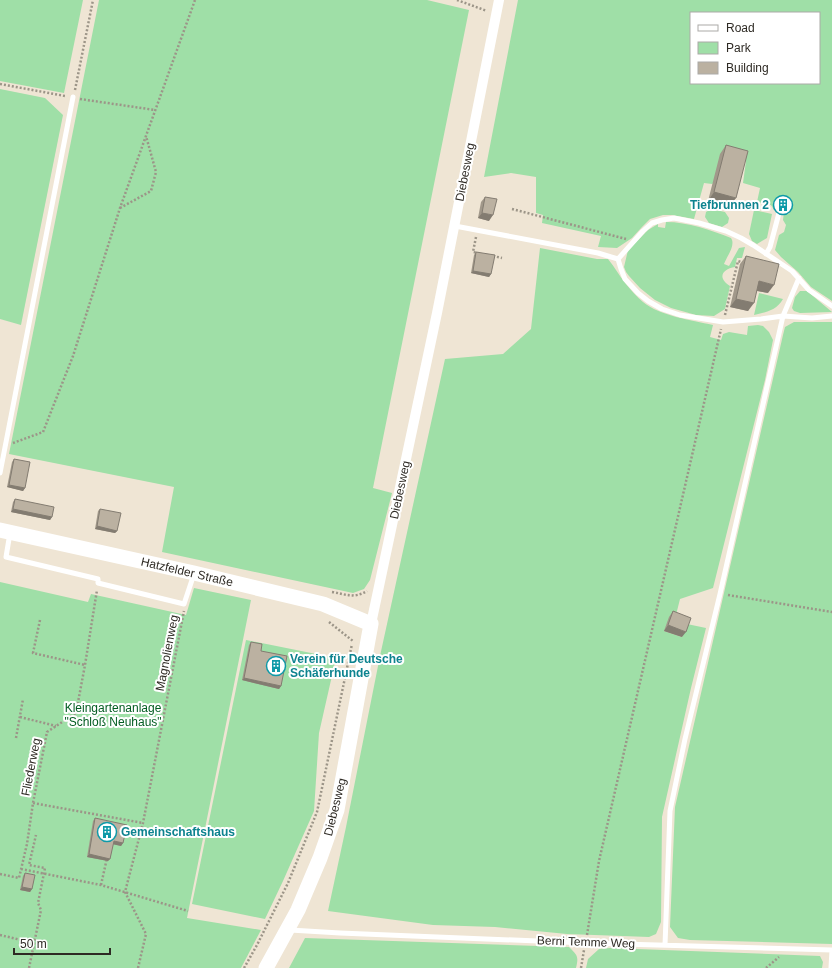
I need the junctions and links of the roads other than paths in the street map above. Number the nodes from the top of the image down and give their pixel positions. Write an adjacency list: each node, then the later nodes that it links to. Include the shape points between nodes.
1 (499, 0): 4 (street, Diebesweg)
2 (73, 97): 11 (lane)
3 (780, 213): 5 (lane)
4 (455, 226): 6 (lane); 14 (street, Diebesweg)
5 (766, 254): 6 (lane, via 726,231 674,218 652,223); 7 (lane)
6 (618, 259): 9 (lane, via 625,278 638,293 662,309 680,315 723,322)
7 (799, 278): 8 (lane, via 809,290); 9 (lane)
8 (832, 306)
9 (783, 316): 10 (lane); 16 (lane, via 720,594 684,739 670,811)
10 (832, 316)
11 (0, 473)
12 (5, 532): 13 (street, Hatzfelder Straße); 13 (lane, via 6,557 98,579 98,583 184,604)
13 (194, 573): 14 (street, Hatzfelder Straße, via 323,604)
14 (371, 624): 15 (street, Diebesweg, via 336,810 320,858)
15 (287, 929): 16 (lane, Berni Temme Weg); 18 (street, Diebesweg)
16 (665, 945): 17 (lane, Berni Temme Weg)
17 (832, 950): 19 (lane)
18 (266, 968)
19 (832, 968)

